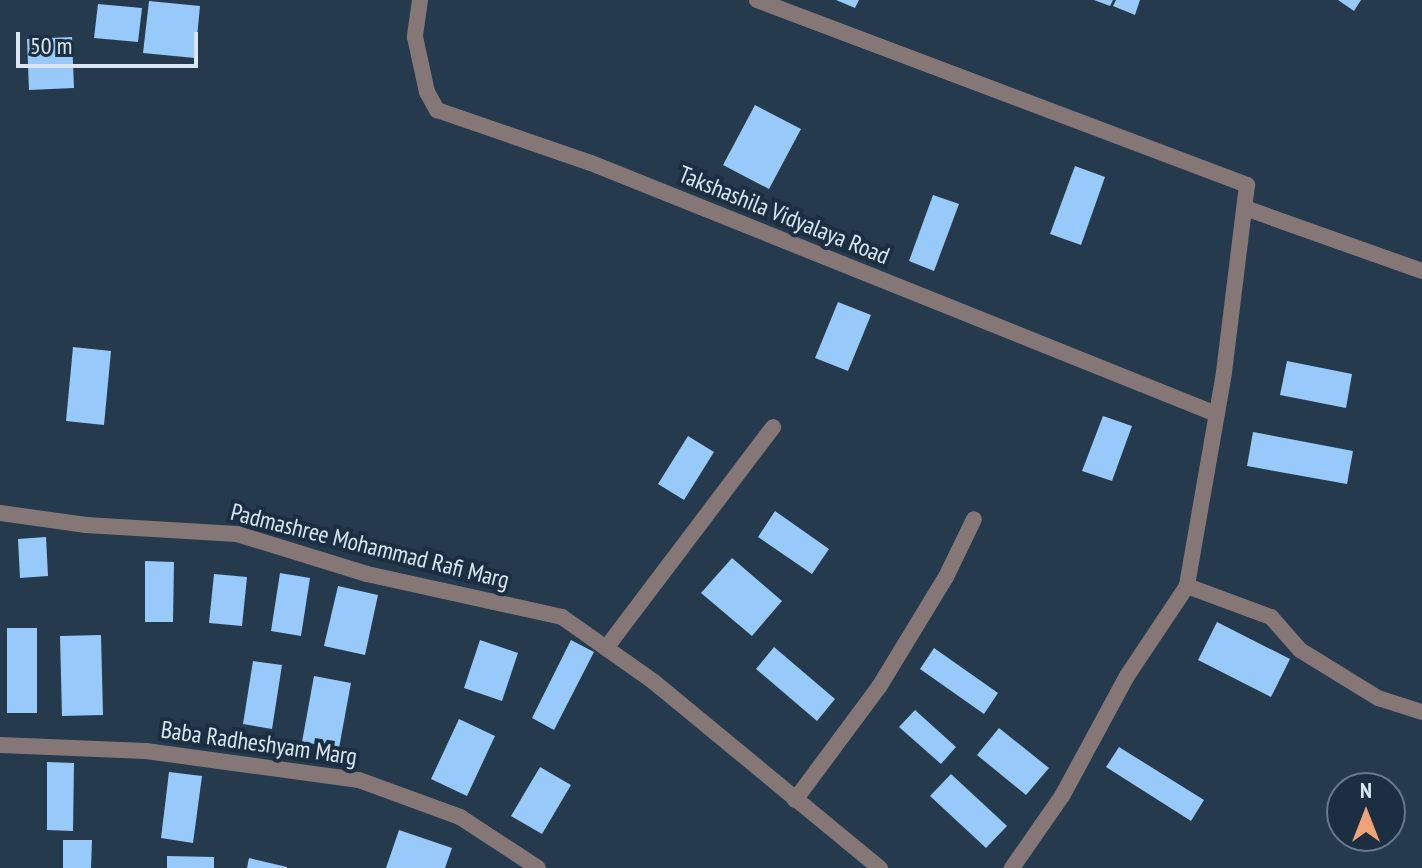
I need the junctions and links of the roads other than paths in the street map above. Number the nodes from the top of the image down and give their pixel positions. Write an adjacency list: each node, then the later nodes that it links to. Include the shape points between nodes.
1 (420, 0): 5 (street, Takshashila Vidyalaya Road, via 415,37 427,92 437,110 591,163)
2 (757, 0): 3 (street, via 1247,185)
3 (1245, 208): 4 (street); 5 (street)
4 (1422, 271)
5 (1216, 414): 9 (street)
6 (773, 427): 10 (street)
7 (0, 513): 10 (street, Padmashree Mohammad Rafi Marg, via 86,525 237,534 367,574 562,617)
8 (974, 519): 13 (street, via 946,577 879,687)
9 (1187, 586): 11 (street, via 1271,617 1300,650 1378,698); 16 (street, via 1127,676 1062,796)
10 (606, 648): 13 (street, Padmashree Mohammad Rafi Marg)
11 (1422, 712)
12 (0, 745): 14 (street, Baba Radheshyam Marg, via 146,751 359,780 460,817)
13 (795, 800): 15 (street, Padmashree Mohammad Rafi Marg)
14 (538, 868)
15 (880, 868)
16 (1012, 868)

